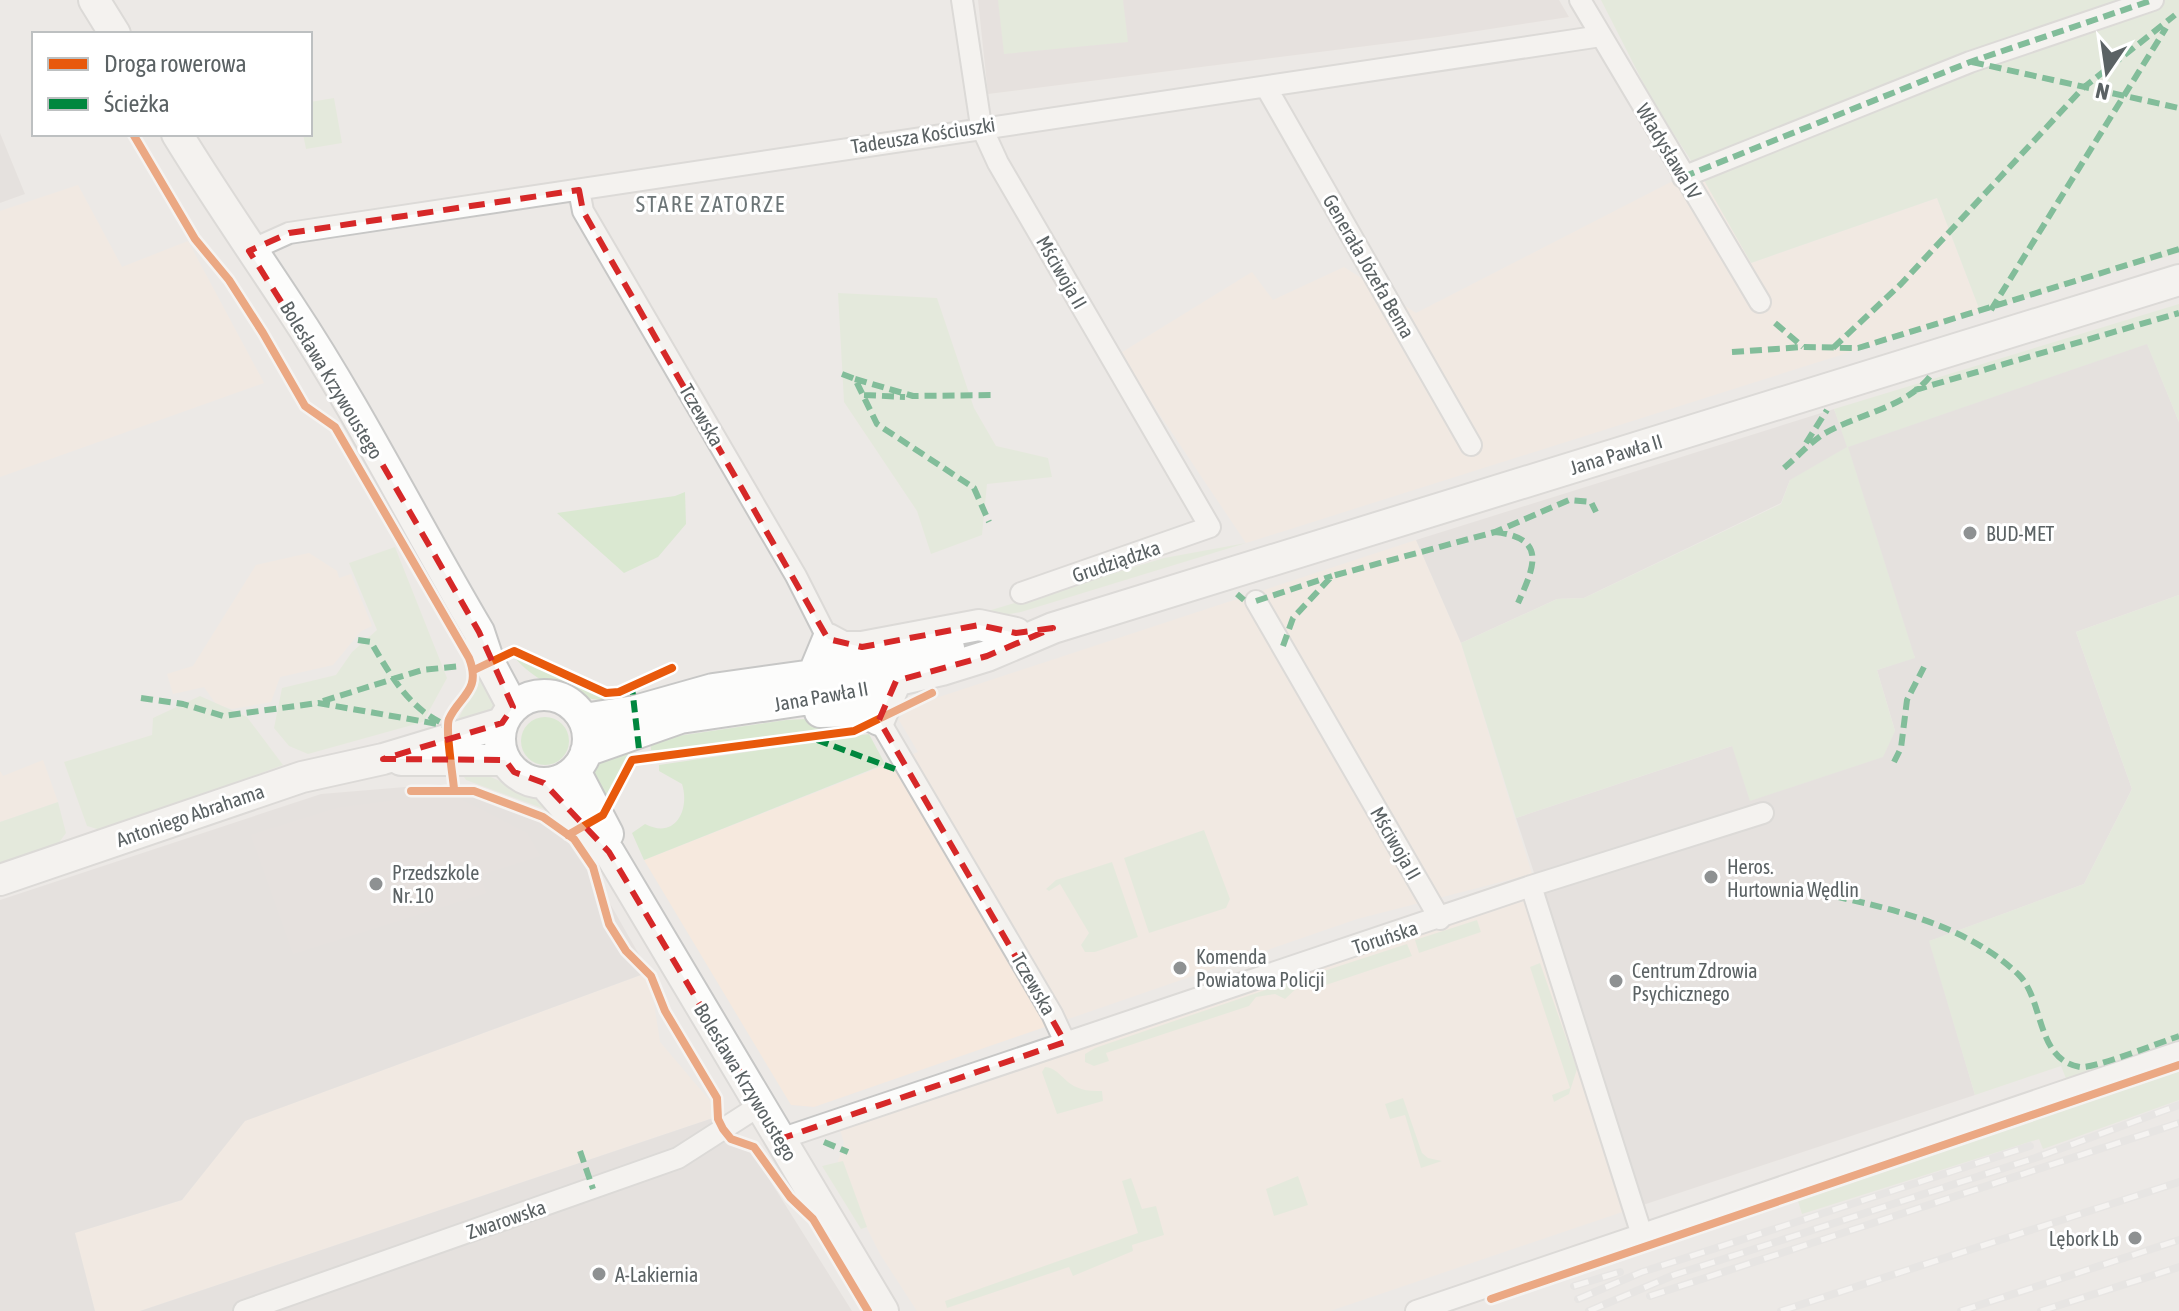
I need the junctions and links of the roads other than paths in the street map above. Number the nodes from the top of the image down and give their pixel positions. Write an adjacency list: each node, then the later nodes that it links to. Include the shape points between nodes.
1 (962, 0): 6 (street, Mściwoja II)
2 (1580, 0): 4 (street, Władysława IV)
3 (2153, 0): 8 (street, via 1970,62)
4 (1601, 36): 5 (street, Tadeusza Kościuszki); 8 (street, Władysława IV)
5 (1273, 85): 6 (street, Tadeusza Kościuszki); 13 (street, Generała Józefa Bema)
6 (981, 126): 9 (street, Tadeusza Kościuszki); 14 (street, Mściwoja II)
7 (178, 136): 10 (main road, Bolesława Krzywoustego)
8 (1683, 177): 12 (street, Władysława IV)
9 (579, 190): 10 (street, Tadeusza Kościuszki, via 289,233); 19 (street, Tczewska, via 583,211)
10 (249, 251): 23 (main road, Bolesława Krzywoustego, via 290,308 479,632 489,662)
11 (2179, 280): 17 (main road, Jana Pawła II)
12 (1760, 302)
13 (1471, 445)
14 (1210, 527): 15 (street, Grudziądzka)
15 (1021, 593)
16 (1256, 601): 34 (street, Mściwoja II)
17 (1053, 628): 18 (main road, Jana Pawła II); 21 (main road, Jana Pawła II, via 987,656)
18 (1016, 633): 19 (main road, via 979,625 862,647 843,647); 20 (main road, Jana Pawła II)
19 (828, 639): 20 (main road)
20 (813, 675): 24 (main road, Jana Pawła II, via 713,689)
21 (896, 681): 22 (main road, Jana Pawła II); 25 (main road)
22 (771, 705): 25 (main road, via 822,713 862,711); 28 (main road, Jana Pawła II, via 680,718)
23 (517, 708): 24 (main road, via 556,696); 26 (main road, Antoniego Abrahama); 27 (main road, via 499,742)
24 (584, 719): 28 (main road, via 588,735)
25 (879, 720): 35 (street, Tczewska)
26 (383, 759): 27 (main road, Antoniego Abrahama); 32 (main road, Antoniego Abrahama, via 302,777)
27 (505, 760): 29 (main road, via 514,772)
28 (581, 761): 29 (main road, via 561,780); 31 (main road, Bolesława Krzywoustego, via 586,798 608,832)
29 (544, 783): 31 (main road, Bolesława Krzywoustego)
30 (1763, 813): 33 (street, Toruńska)
31 (609, 852): 37 (main road, Bolesława Krzywoustego)
32 (0, 880)
33 (1531, 886): 34 (street, Toruńska); 39 (street)
34 (1440, 919): 35 (street, Toruńska)
35 (1065, 1042): 38 (street, Toruńska)
36 (2179, 1052): 39 (street)
37 (759, 1106): 38 (main road, Bolesława Krzywoustego); 40 (street, Zwarowska, via 678,1158)
38 (780, 1139): 41 (main road, Bolesława Krzywoustego)
39 (1642, 1235): 42 (street)
40 (244, 1311)
41 (883, 1311)
42 (1416, 1311)

